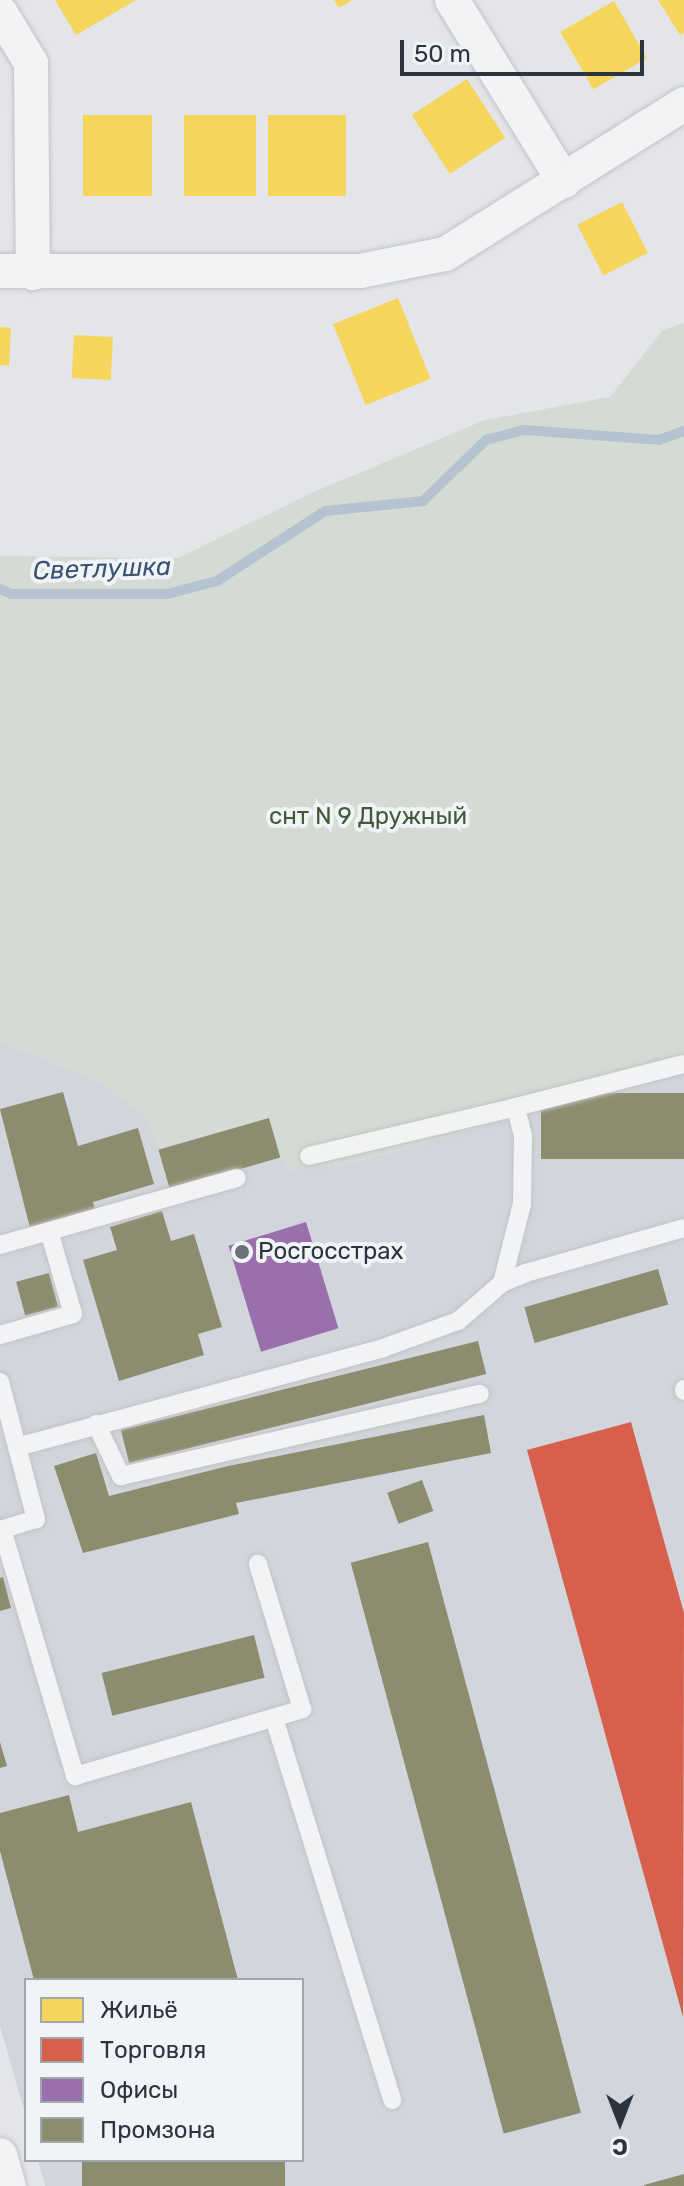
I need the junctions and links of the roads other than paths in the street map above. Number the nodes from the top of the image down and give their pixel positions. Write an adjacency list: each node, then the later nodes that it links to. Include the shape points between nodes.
1 (452, 0): 4 (street)
2 (0, 12): 5 (street, via 31,63)
3 (684, 104): 4 (street)
4 (564, 181): 5 (street, via 445,254 360,271)
5 (16, 272)
6 (684, 1064): 7 (lane)
7 (516, 1107): 8 (lane); 13 (lane, via 523,1136 522,1204)
8 (309, 1156)
9 (237, 1178): 11 (lane)
10 (684, 1228): 13 (lane)
11 (49, 1231): 12 (lane); 14 (lane, via 73,1314)
12 (0, 1245)
13 (502, 1283): 17 (lane, via 458,1321 383,1348)
14 (0, 1335)
15 (0, 1382): 18 (lane)
16 (480, 1394): 17 (lane, via 121,1476)
17 (96, 1424): 18 (lane)
18 (17, 1447): 19 (lane, via 36,1519)
19 (1, 1530): 21 (lane, via 75,1776)
20 (258, 1564): 21 (lane, via 302,1709)
21 (274, 1718): 22 (lane)
22 (392, 2100)
23 (0, 2155): 24 (street)
24 (9, 2186)

